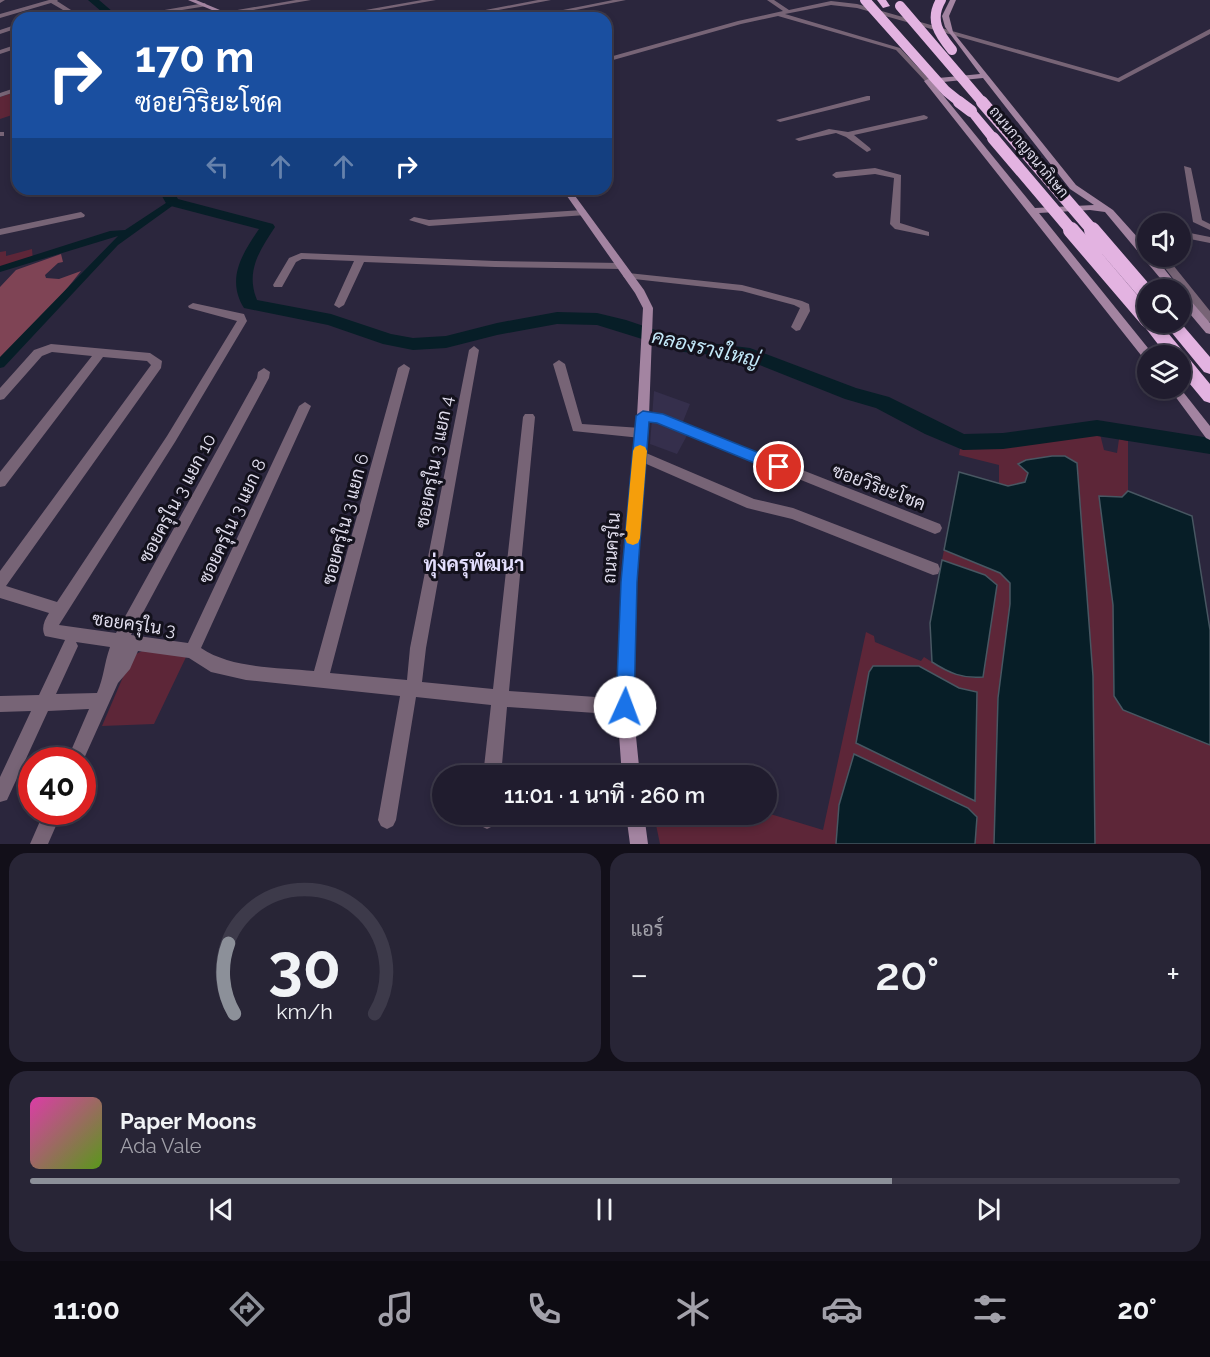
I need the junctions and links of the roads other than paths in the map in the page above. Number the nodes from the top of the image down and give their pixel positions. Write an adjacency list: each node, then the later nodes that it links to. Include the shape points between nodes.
1 (53, 0): 13 (street); 14 (street, via 68,10)
2 (191, 0): 12 (main road)
3 (308, 0): 16 (street)
4 (433, 0): 17 (street)
5 (548, 0): 18 (street)
6 (623, 0): 19 (street)
7 (770, 0): 20 (street)
8 (941, 0): 36 (highway, bridge, via 934,11 937,30 986,90)
9 (953, 0): 23 (main road, via 944,21)
10 (859, 2): 20 (street); 23 (street); 28 (highway, bridge, via 946,91)
11 (890, 3): 28 (highway, ถนนกาญจนาภิเษก, bridge); 36 (highway, ถนนกาญจนาภิเษก, bridge)
12 (205, 5): 15 (street); 16 (main road)
13 (13, 12)
14 (62, 12)
15 (155, 12)
16 (220, 12)
17 (360, 12)
18 (481, 12)
19 (558, 12)
20 (788, 12): 21 (street)
21 (777, 14): 24 (street); 26 (street, via 898,49)
22 (1210, 31): 23 (street, via 1119,80)
23 (950, 32): 25 (main road)
24 (612, 58)
25 (985, 76): 26 (main road); 39 (main road, via 1073,187)
26 (928, 81): 38 (main road)
27 (867, 98): 30 (street)
28 (971, 111): 59 (highway, ถนนกาญจนาภิเษก, bridge)
29 (924, 117): 31 (street)
30 (780, 120)
31 (849, 134): 32 (street, via 834,130); 33 (street)
32 (799, 139)
33 (867, 150)
34 (1187, 168): 43 (street, via 1198,222)
35 (836, 175): 45 (street, via 875,171 898,177 895,224)
36 (1056, 188): 55 (highway, ถนนกาญจนาภิเษก, bridge)
37 (570, 195): 40 (main road, ถนนครุใน)
38 (1034, 211): 39 (main road, via 1090,207); 66 (main road)
39 (1110, 212): 48 (main road)
40 (583, 213): 42 (street, via 440,223); 50 (main road, ถนนครุใน)
41 (81, 215): 44 (street)
42 (414, 220)
43 (1210, 227)
44 (0, 232)
45 (926, 234)
46 (1191, 236): 47 (street)
47 (1210, 240)
48 (1137, 243)
49 (360, 259): 50 (street); 56 (street, via 297,257); 57 (street)
50 (621, 266): 53 (main road, ถนนครุใน)
51 (1158, 267): 54 (main road)
52 (1172, 267): 61 (street)
53 (628, 276): 62 (street, via 742,288 798,303 805,306 805,311); 79 (main road, ถนนครุใน, via 648,308)
54 (1167, 279)
55 (1137, 282)
56 (278, 285)
57 (339, 305)
58 (193, 306): 89 (street, ซอยครุใน 3, via 240,317 242,321)
59 (1137, 307)
60 (1191, 308): 63 (main road)
61 (1210, 318)
62 (796, 327)
63 (1210, 330)
64 (1159, 333): 67 (highway, ถนนกาญจนาภิเษก)
65 (1180, 333): 72 (highway)
66 (1139, 345)
67 (1168, 345)
68 (474, 350): 94 (street, ซอยครุใน 3 แยก 4)
69 (100, 353): 75 (street, via 51,348 38,352); 84 (street); 87 (street, via 150,357 157,365)
70 (559, 364): 81 (street, via 577,428)
71 (404, 368): 93 (street, ซอยครุใน 3 แยก 6)
72 (1210, 368)
73 (264, 372): 90 (street, ซอยครุใน 3 แยก 10)
74 (1191, 373): 76 (highway)
75 (0, 396)
76 (1210, 396)
77 (1182, 399): 82 (main road)
78 (305, 406): 92 (street, ซอยครุใน 3 แยก 8)
79 (643, 416): 81 (main road, ถนนครุใน); 85 (street, ซอยวิริยะโชค, via 658,418)
80 (529, 417): 95 (street)
81 (641, 433): 83 (main road, ถนนครุใน)
82 (1210, 435)
83 (639, 455): 86 (street, via 752,504 793,514); 99 (main road, ถนนครุใน)
84 (0, 482)
85 (934, 528)
86 (933, 569)
87 (0, 583)
88 (0, 591): 89 (street)
89 (61, 610): 90 (street, ซอยครุใน 3, via 50,631)
90 (127, 643): 92 (street, ซอยครุใน 3); 96 (street, ซอยครุใน 3 แยก 10, via 125,664 112,677)
91 (70, 646): 97 (street)
92 (192, 651): 93 (street, ซอยครุใน 3, via 225,669)
93 (320, 679): 94 (street, ซอยครุใน 3)
94 (412, 687): 95 (street, ซอยครุใน 3); 104 (street, ซอยครุใน 3 แยก 4)
95 (500, 698): 99 (street, ซอยครุใน 3); 101 (street)
96 (101, 701): 97 (street); 100 (street, ซอยครุใน 3 แยก 10)
97 (43, 703): 98 (street); 103 (street)
98 (0, 704)
99 (625, 707): 102 (main road, ถนนครุใน)
100 (81, 747)
101 (493, 765)
102 (631, 765)
103 (1, 794)
104 (387, 820)
105 (47, 825): 107 (street)
106 (636, 825): 108 (main road)
107 (39, 844)
108 (639, 844)

